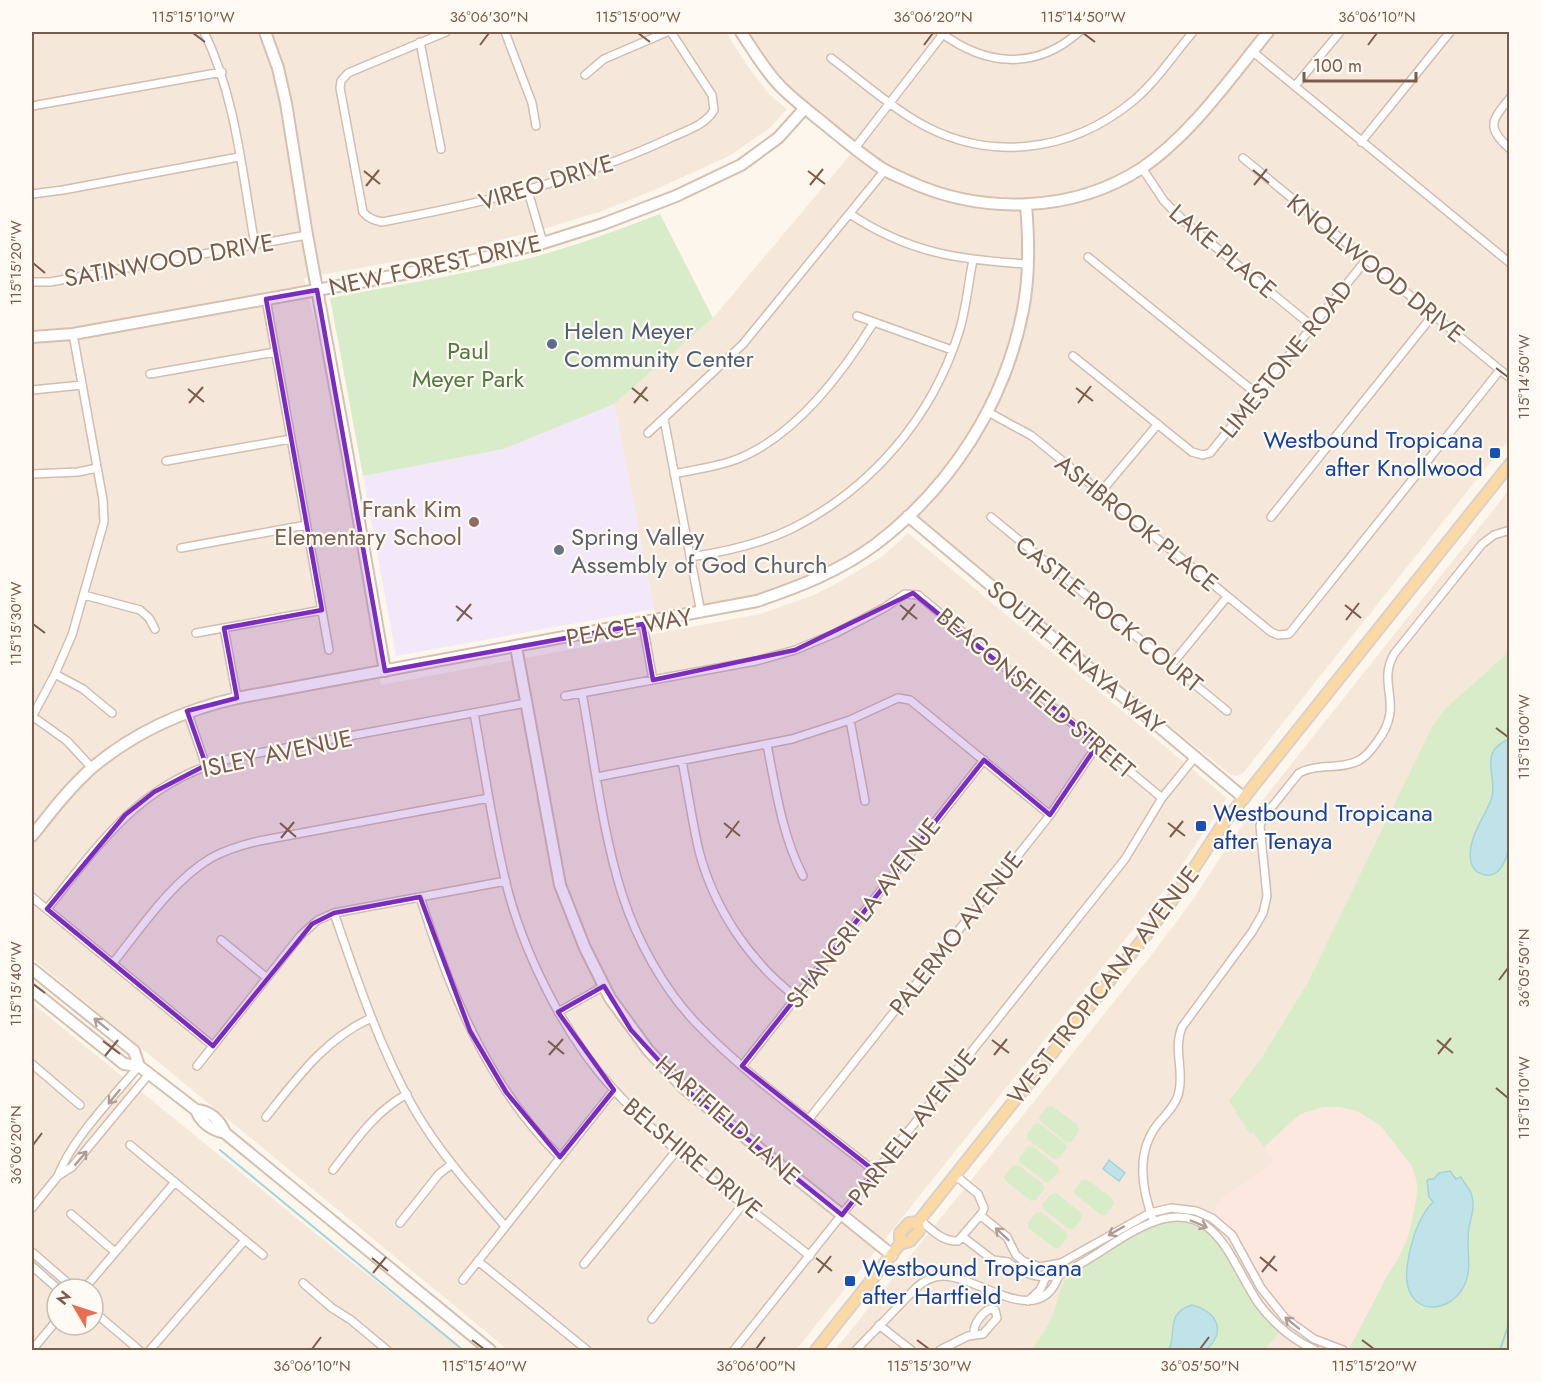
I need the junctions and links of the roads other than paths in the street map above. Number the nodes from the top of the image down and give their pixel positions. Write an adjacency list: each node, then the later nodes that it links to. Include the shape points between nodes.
1 (204, 32): 16 (street)
2 (265, 32): 36 (street, via 286,103)
3 (446, 32): 13 (street)
4 (505, 32): 23 (street, via 532,103)
5 (669, 32): 17 (street, via 604,59); 32 (street, VIREO DRIVE, via 712,95 714,110 710,116 644,150 582,175)
6 (741, 32): 22 (street, via 780,86)
7 (1079, 32): 12 (street, via 1037,57 1006,60 980,55)
8 (1193, 32): 20 (street, via 1135,100 1090,130 1056,142 1012,148 974,144 917,121)
9 (1268, 32): 14 (street)
10 (1340, 32): 18 (street)
11 (1450, 32): 24 (street)
12 (941, 33): 20 (street)
13 (420, 42): 26 (street); 32 (street, VIREO DRIVE, via 348,73 341,81 339,88 363,212 382,222)
14 (1252, 51): 18 (street); 30 (street, via 1185,133)
15 (831, 58): 20 (street)
16 (222, 72): 21 (street); 28 (street)
17 (585, 75)
18 (1295, 86): 24 (street)
19 (1509, 98): 27 (street, via 1492,125)
20 (889, 103): 25 (street)
21 (32, 106)
22 (805, 108): 25 (street); 37 (street, NEW FOREST DRIVE, via 778,138 741,165 676,196)
23 (536, 126)
24 (1361, 142): 42 (street)
25 (855, 148): 31 (street)
26 (441, 149)
27 (1509, 149)
28 (240, 157): 33 (street); 38 (street)
29 (1243, 158): 41 (street, KNOLLWOOD DRIVE)
30 (1142, 168): 34 (street, via 1080,195); 50 (street, LAKE PLACE, via 1164,201 1185,222)
31 (885, 170): 34 (street, via 930,192 975,202); 35 (street)
32 (528, 190): 37 (street)
33 (32, 194)
34 (1026, 205): 43 (street, PEACE WAY)
35 (850, 214): 40 (street, via 901,242); 63 (street, via 743,344)
36 (307, 235): 38 (street, SATINWOOD DRIVE); 45 (street)
37 (543, 243): 45 (street, NEW FOREST DRIVE, via 462,263)
38 (255, 245): 44 (street, SATINWOOD DRIVE)
39 (1088, 257): 61 (street)
40 (972, 260): 43 (street); 53 (street, via 960,331)
41 (1366, 260): 47 (street, KNOLLWOOD DRIVE); 50 (street, LIMESTONE ROAD)
42 (1509, 263)
43 (1028, 264): 62 (street, PEACE WAY, via 1024,309)
44 (32, 282)
45 (317, 290): 46 (street, NEW FOREST DRIVE); 91 (street)
46 (266, 299): 51 (street, NEW FOREST DRIVE); 54 (street)
47 (1433, 315): 56 (street, KNOLLWOOD DRIVE); 75 (street)
48 (857, 316): 49 (street)
49 (874, 322): 53 (street); 71 (street, via 826,390 779,434 732,461)
50 (1312, 326): 61 (street, LIMESTONE ROAD)
51 (73, 334): 52 (street, NEW FOREST DRIVE); 59 (street)
52 (32, 337)
53 (952, 350): 79 (street, via 940,381 897,448 850,491 790,529 755,543)
54 (275, 352): 57 (street); 66 (street)
55 (1073, 356): 64 (street)
56 (1500, 370): 58 (street, KNOLLWOOD DRIVE); 81 (street, ASHBROOK PLACE, via 1289,634 1270,632)
57 (150, 374)
58 (1509, 378)
59 (82, 385): 60 (street); 69 (street)
60 (32, 390)
61 (1258, 395): 64 (street, LIMESTONE ROAD, via 1210,453 1203,456 1192,452)
62 (988, 412): 72 (street, ASHBROOK PLACE, via 1032,436); 73 (street, PEACE WAY, via 954,465)
63 (664, 418): 65 (street); 71 (street)
64 (1158, 423): 72 (street)
65 (648, 433)
66 (291, 438): 67 (street); 76 (street)
67 (166, 461)
68 (1509, 464): 114 (main road, WEST TROPICANA AVENUE)
69 (98, 468): 70 (street); 80 (street, via 104,522)
70 (32, 474)
71 (675, 474): 79 (street)
72 (1100, 493): 81 (street, ASHBROOK PLACE)
73 (908, 516): 83 (street, PEACE WAY, via 875,545 809,583 757,602); 106 (street, SOUTH TENAYA WAY)
74 (991, 517): 90 (street, CASTLE ROCK COURT)
75 (1271, 517)
76 (306, 525): 78 (street); 82 (street)
77 (1509, 530): 155 (street, via 1482,544 1394,654 1388,674 1391,716 1370,751 1354,763 1299,773 1261,822 1266,908 1180,1032 1179,1093 1144,1149 1144,1183)
78 (181, 548)
79 (690, 557): 83 (street)
80 (84, 595): 86 (street, via 140,610); 92 (street)
81 (1227, 597): 90 (street)
82 (322, 610): 85 (street); 89 (street)
83 (701, 613): 84 (street, PEACE WAY)
84 (643, 624): 88 (street, PEACE WAY); 93 (street)
85 (224, 628): 87 (street); 96 (street)
86 (155, 629)
87 (196, 633)
88 (516, 648): 91 (street, PEACE WAY); 97 (street, HARTFIELD LANE)
89 (329, 650)
90 (1172, 664): 99 (street, CASTLE ROCK COURT)
91 (385, 671): 96 (street, PEACE WAY)
92 (55, 674): 100 (street, via 83,689); 102 (street)
93 (653, 680): 94 (street, BEACONSFIELD STREET); 104 (street, BEACONSFIELD STREET, via 795,650 913,593)
94 (582, 693): 95 (street, BEACONSFIELD STREET); 111 (street)
95 (565, 696)
96 (237, 698): 98 (street, PEACE WAY)
97 (526, 703): 101 (street, ISLEY AVENUE); 128 (street, HARTFIELD LANE, via 560,885)
98 (187, 711): 109 (street); 110 (street, PEACE WAY, via 131,740)
99 (1227, 711)
100 (112, 712)
101 (474, 713): 109 (street, ISLEY AVENUE); 112 (street, BELSHIRE DRIVE)
102 (32, 717): 110 (street, via 67,741)
103 (850, 720): 105 (street); 107 (street, via 905,697); 115 (street)
104 (1098, 744): 113 (street, BEACONSFIELD STREET); 116 (street, PALERMO AVENUE)
105 (767, 745): 108 (street); 118 (street, via 782,825)
106 (1195, 757): 113 (street, PARNELL AVENUE); 114 (street, SOUTH TENAYA WAY)
107 (984, 760): 116 (street); 130 (street, SHANGRI LA AVENUE)
108 (682, 761): 111 (street); 130 (street, via 705,870 729,922 758,963)
109 (206, 766): 122 (street, ISLEY AVENUE, via 175,780 134,807)
110 (92, 768): 117 (street, PEACE WAY)
111 (597, 777): 136 (street, via 622,895 645,948 685,1010)
112 (489, 798): 119 (street, BELSHIRE DRIVE); 125 (street, via 259,841 218,855 180,882)
113 (1162, 798): 149 (street, PARNELL AVENUE, via 1125,858)
114 (1244, 798): 150 (main road, WEST TROPICANA AVENUE, via 1146,935)
115 (865, 801)
116 (1050, 815): 143 (street, PALERMO AVENUE)
117 (32, 836)
118 (802, 876)
119 (506, 881): 121 (street); 131 (street, BELSHIRE DRIVE, via 524,935)
120 (32, 897): 122 (street)
121 (420, 897): 123 (street); 146 (street, via 470,1031 506,1092 539,1137)
122 (46, 909): 125 (street)
123 (334, 913): 127 (street, via 307,929); 132 (street)
124 (221, 940): 127 (street)
125 (113, 963): 133 (street)
126 (32, 969): 134 (street, one-way to 126, via 134,1051)
127 (267, 978): 133 (street)
128 (604, 986): 131 (street); 157 (street, HARTFIELD LANE, via 636,1036 684,1088)
129 (32, 990): 134 (street, via 124,1064)
130 (796, 997): 136 (street, SHANGRI LA AVENUE)
131 (558, 1012): 139 (street, BELSHIRE DRIVE)
132 (371, 1018): 140 (street); 142 (street, via 314,1058)
133 (213, 1046): 135 (street)
134 (139, 1066): 138 (street); 151 (street, one-way to 151, via 74,1146)
135 (197, 1066)
136 (742, 1066): 143 (street)
137 (33, 1069): 141 (street)
138 (149, 1074): 151 (street, one-way to 138, via 72,1167); 191 (street)
139 (614, 1090): 145 (street, BELSHIRE DRIVE); 146 (street)
140 (406, 1094): 147 (street); 148 (street, via 375,1116)
141 (80, 1105)
142 (266, 1117)
143 (809, 1119): 149 (street)
144 (130, 1145): 152 (street)
145 (677, 1150): 153 (street, BELSHIRE DRIVE); 171 (street)
146 (560, 1157): 162 (street)
147 (452, 1164): 161 (street, via 439,1174); 162 (street)
148 (333, 1170)
149 (876, 1172): 157 (street, PARNELL AVENUE)
150 (955, 1175): 158 (street, via 978,1194 983,1205); 159 (main road, WEST TROPICANA AVENUE)
151 (58, 1176): 154 (street)
152 (175, 1182): 164 (street); 166 (street)
153 (744, 1203): 169 (street, BELSHIRE DRIVE); 182 (street)
154 (32, 1208)
155 (1150, 1212): 160 (street); 173 (street, one-way to 173); 199 (street, one-way to 155, via 1314,1339 1285,1318 1261,1288 1232,1235 1220,1223 1187,1209)
156 (71, 1215): 166 (street)
157 (842, 1215): 168 (street, HARTFIELD LANE); 169 (street, PARNELL AVENUE)
158 (980, 1215): 163 (street); 173 (street, one-way to 158, via 1023,1261 1007,1236)
159 (919, 1221): 163 (street, via 946,1239 955,1241); 168 (main road, WEST TROPICANA AVENUE, via 919,1231)
160 (1154, 1222): 174 (street); 198 (street, one-way to 198, via 1185,1219 1213,1231 1228,1248 1268,1315 1288,1334)
161 (400, 1223)
162 (505, 1226): 170 (street)
163 (963, 1237): 177 (street, via 993,1260)
164 (245, 1240): 167 (street); 189 (street)
165 (32, 1252): 175 (street)
166 (115, 1252): 176 (street)
167 (263, 1255)
168 (892, 1255): 194 (main road, WEST TROPICANA AVENUE)
169 (810, 1256): 193 (street, PARNELL AVENUE)
170 (478, 1261): 179 (street); 192 (street)
171 (584, 1264)
172 (32, 1266): 178 (street)
173 (1051, 1266): 174 (street); 177 (street)
174 (1059, 1275): 177 (street); 181 (street, via 1048,1292)
175 (61, 1277)
176 (94, 1277)
177 (1046, 1277): 181 (street)
178 (45, 1278)
179 (463, 1280)
180 (303, 1283): 190 (street)
181 (1028, 1301): 184 (street, via 940,1276 919,1286)
182 (652, 1319)
183 (105, 1321): 188 (street)
184 (879, 1325): 195 (street); 196 (street)
185 (45, 1332): 187 (street)
186 (974, 1334): 197 (street)
187 (33, 1345)
188 (139, 1350)
189 (150, 1350)
190 (387, 1350)
191 (490, 1350)
192 (587, 1350)
193 (735, 1350)
194 (816, 1350)
195 (856, 1350)
196 (911, 1350)
197 (940, 1350)
198 (1315, 1350)
199 (1343, 1350)

